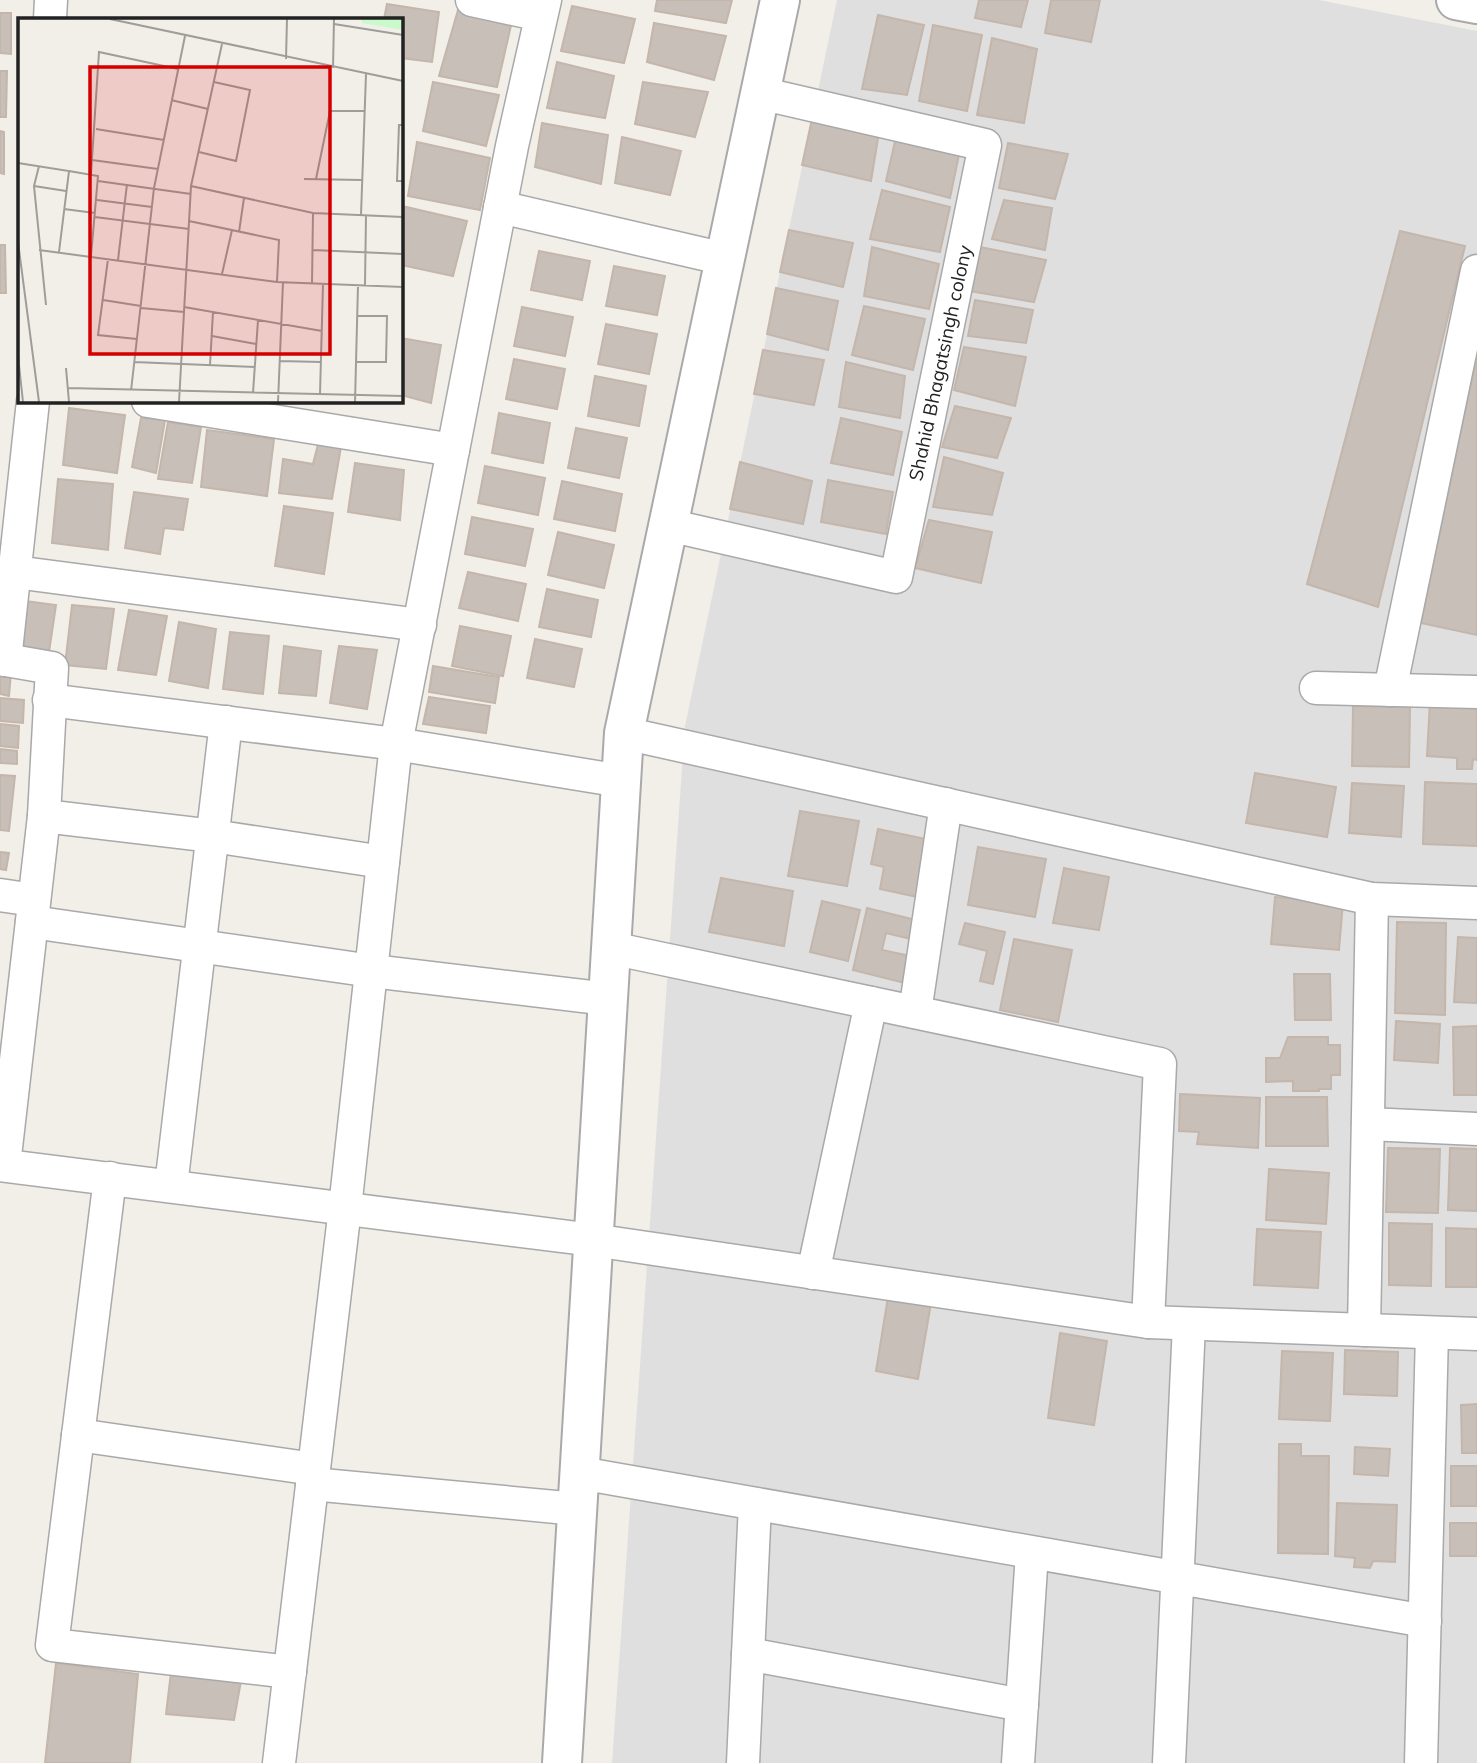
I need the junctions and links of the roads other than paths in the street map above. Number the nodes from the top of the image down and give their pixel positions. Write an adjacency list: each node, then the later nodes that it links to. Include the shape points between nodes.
1 (51, 0): 7 (street)
2 (472, 0): 6 (street)
3 (780, 0): 8 (street)
4 (1456, 0): 5 (street)
5 (1477, 4)
6 (543, 7): 9 (street)
7 (50, 18)
8 (760, 93): 10 (street); 15 (street, Shahid Bhagatsingh colony, via 985,145 896,577)
9 (500, 206): 10 (street); 14 (street)
10 (725, 260): 15 (street)
11 (1477, 271): 20 (street)
12 (33, 402): 16 (street)
13 (154, 402): 14 (street)
14 (453, 450): 17 (street)
15 (668, 525): 24 (street)
16 (15, 572): 17 (street); 18 (street)
17 (420, 625): 25 (street)
18 (2, 660): 22 (street, via 52,668)
19 (1316, 688): 20 (street)
20 (1390, 690): 21 (street)
21 (1477, 692)
22 (49, 700): 23 (street); 28 (street)
23 (226, 722): 25 (street); 29 (street)
24 (624, 733): 26 (street); 27 (street)
25 (396, 744): 26 (street); 30 (street)
26 (621, 781): 36 (street)
27 (946, 804): 32 (street); 40 (street)
28 (44, 816): 29 (street); 34 (street)
29 (213, 836): 30 (street); 35 (street)
30 (383, 862): 37 (street)
31 (0, 895): 34 (street)
32 (1372, 899): 33 (street); 41 (street)
33 (1477, 903)
34 (33, 911): 35 (street); 43 (street)
35 (199, 947): 37 (street); 45 (street)
36 (611, 948): 38 (street); 39 (street)
37 (372, 971): 38 (street); 46 (street)
38 (608, 999): 47 (street)
39 (871, 1003): 40 (street); 48 (street)
40 (915, 1012): 49 (street, via 1160,1064)
41 (1368, 1125): 42 (street); 51 (street)
42 (1477, 1129)
43 (2, 1165): 44 (street)
44 (110, 1178): 45 (street); 54 (street)
45 (171, 1186): 46 (street)
46 (345, 1208): 47 (street); 55 (street)
47 (593, 1240): 48 (street); 56 (street)
48 (813, 1273): 49 (street)
49 (1148, 1322): 50 (street)
50 (1189, 1324): 51 (street); 59 (street)
51 (1364, 1330): 52 (street)
52 (1432, 1333): 53 (street); 60 (street)
53 (1477, 1335)
54 (78, 1435): 55 (street); 62 (street, via 52,1645)
55 (313, 1476): 56 (street); 62 (street)
56 (578, 1491): 57 (street); 65 (street)
57 (755, 1504): 58 (street); 61 (street)
58 (1032, 1553): 59 (street); 63 (street)
59 (1178, 1578): 60 (street); 68 (street)
60 (1425, 1621): 69 (street)
61 (748, 1654): 63 (street); 66 (street)
62 (290, 1672): 64 (street)
63 (1021, 1705): 67 (street)
64 (279, 1763)
65 (562, 1763)
66 (743, 1763)
67 (1017, 1763)
68 (1169, 1763)
69 (1422, 1763)

